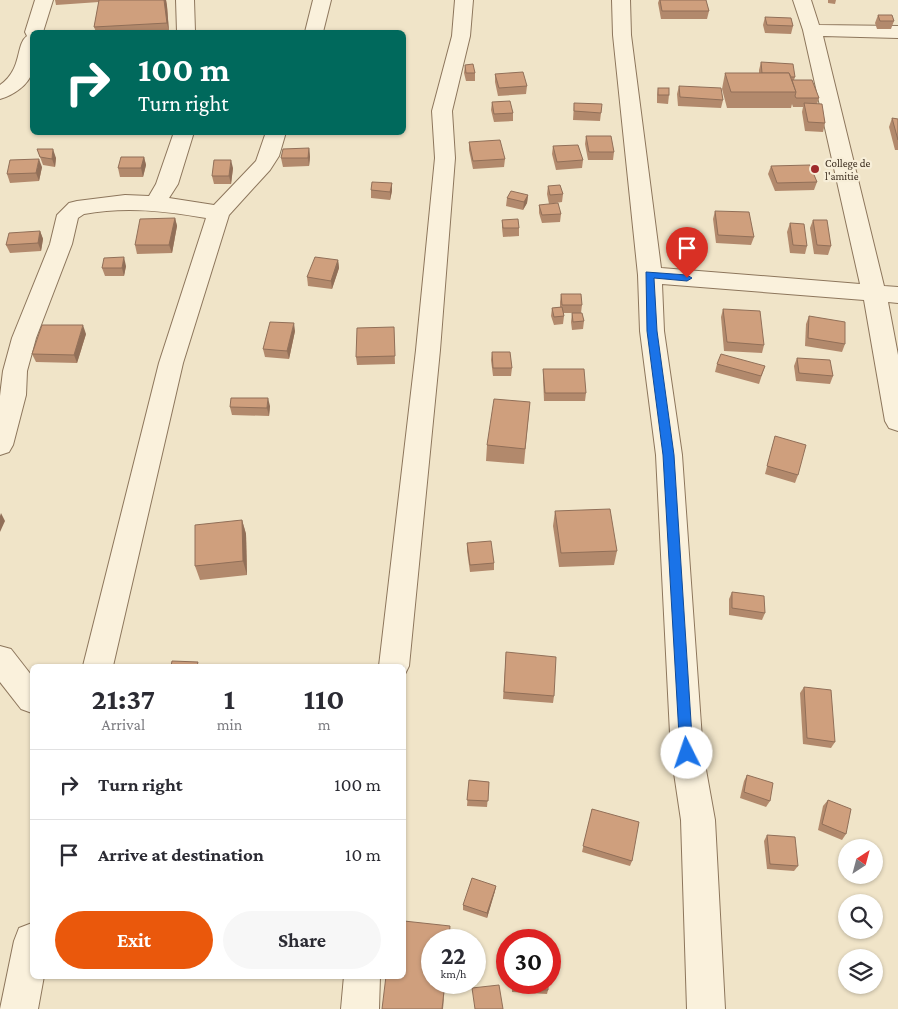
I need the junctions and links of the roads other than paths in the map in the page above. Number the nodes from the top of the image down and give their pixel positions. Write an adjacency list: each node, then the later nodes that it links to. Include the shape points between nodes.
1 (44, 0): 7 (street)
2 (184, 0): 8 (street)
3 (322, 0): 9 (street)
4 (464, 0): 25 (street, via 461,36 442,110 445,158)
5 (621, 0): 18 (street, via 622,35)
6 (802, 0): 10 (street)
7 (35, 30)
8 (186, 30)
9 (314, 30)
10 (812, 30): 11 (street); 19 (street)
11 (898, 32)
12 (30, 47): 13 (street, via 22,77)
13 (0, 92)
14 (183, 135): 16 (street, via 167,184)
15 (275, 135): 17 (street, via 263,165)
16 (155, 203): 17 (street); 22 (street, via 100,204 77,208 68,215 56,260 24,338)
17 (219, 213): 24 (street, via 171,363)
18 (650, 275): 19 (street); 31 (street, via 652,331 668,455 687,753 698,820)
19 (874, 293): 20 (street); 21 (street)
20 (898, 295)
21 (898, 421)
22 (0, 445)
23 (0, 660): 26 (street)
24 (98, 664)
25 (394, 664)
26 (30, 697)
27 (30, 951): 29 (street)
28 (362, 979): 30 (street)
29 (19, 1009)
30 (360, 1009)
31 (706, 1009)

